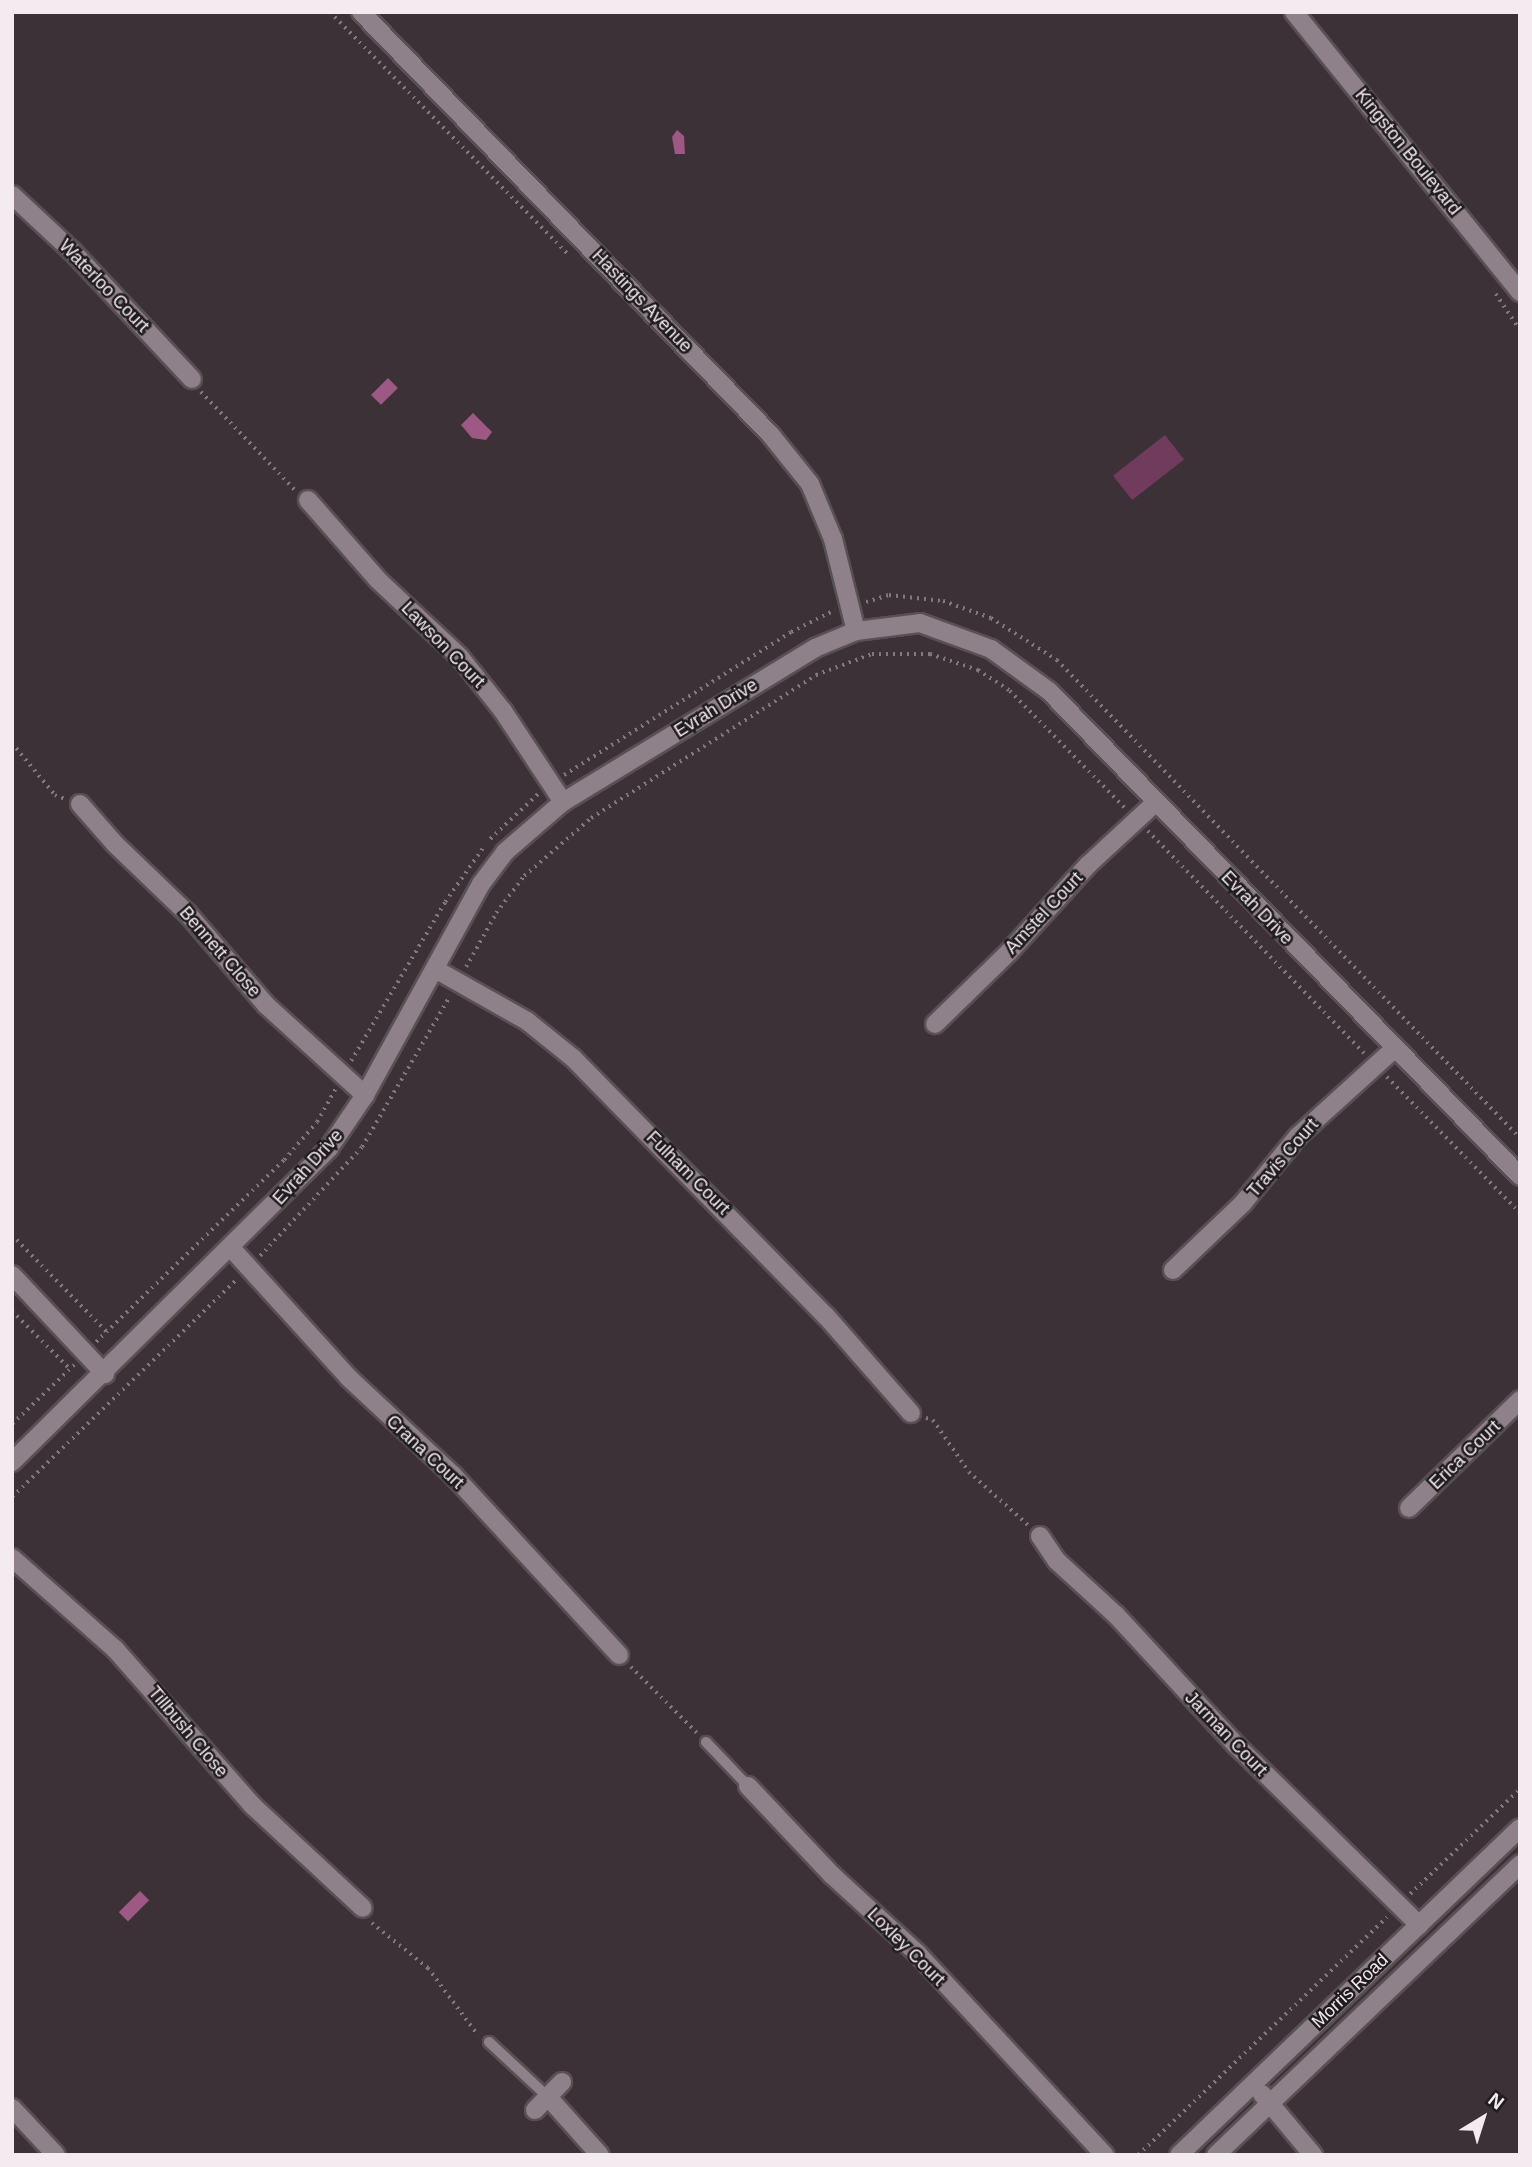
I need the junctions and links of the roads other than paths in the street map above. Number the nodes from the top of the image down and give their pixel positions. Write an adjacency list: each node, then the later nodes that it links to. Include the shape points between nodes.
1 (361, 12): 7 (street, Hastings Avenue, via 770,434 810,484 833,539)
2 (1294, 12): 4 (street, Kingston Boulevard)
3 (12, 195): 5 (street, Waterloo Court, via 73,252)
4 (1520, 292)
5 (192, 379)
6 (307, 500): 8 (street, Lawson Court, via 378,580 460,657)
7 (856, 631): 8 (street, Evrah Drive, via 815,648); 9 (street, Evrah Drive, via 920,623 991,649 1049,691)
8 (563, 802): 11 (street, Evrah Drive, via 492,868)
9 (1155, 803): 12 (street, Amstel Court, via 1088,865); 13 (street, Evrah Drive)
10 (80, 804): 14 (street, Bennett Close, via 188,914 266,1005)
11 (435, 969): 14 (street, Evrah Drive); 21 (street, Fulham Court, via 527,1021 573,1058 826,1316)
12 (935, 1024)
13 (1395, 1048): 15 (street, Evrah Drive); 17 (street, Travis Court, via 1298,1136 1243,1203)
14 (365, 1095): 16 (street, Evrah Drive, via 329,1149)
15 (1520, 1176)
16 (232, 1248): 19 (street, Evrah Drive); 26 (street, Crana Court, via 349,1378 453,1475)
17 (1173, 1270)
18 (12, 1275): 19 (street)
19 (105, 1374): 22 (street, Evrah Drive)
20 (1520, 1400): 23 (street, Erica Court)
21 (911, 1413)
22 (12, 1462)
23 (1409, 1508)
24 (1040, 1536): 32 (street, Jarman Court, via 1057,1561 1116,1615 1236,1745)
25 (12, 1558): 31 (street, Tillbush Close, via 115,1649 253,1805)
26 (619, 1655)
27 (706, 1742): 28 (lane, Loxley Court)
28 (748, 1786): 41 (street, Loxley Court, via 832,1875 917,1954)
29 (1520, 1828): 32 (street, Morris Road)
30 (1520, 1864): 36 (street, Morris Road)
31 (363, 1908)
32 (1419, 1925): 35 (street, Morris Road)
33 (489, 2042): 37 (lane)
34 (562, 2082): 37 (street)
35 (1252, 2084): 36 (street); 42 (street, Morris Road)
36 (1270, 2102): 43 (street, Morris Road); 44 (street)
37 (542, 2104): 40 (street)
38 (12, 2108): 39 (street)
39 (56, 2155)
40 (600, 2155)
41 (1105, 2155)
42 (1179, 2155)
43 (1216, 2155)
44 (1313, 2155)

